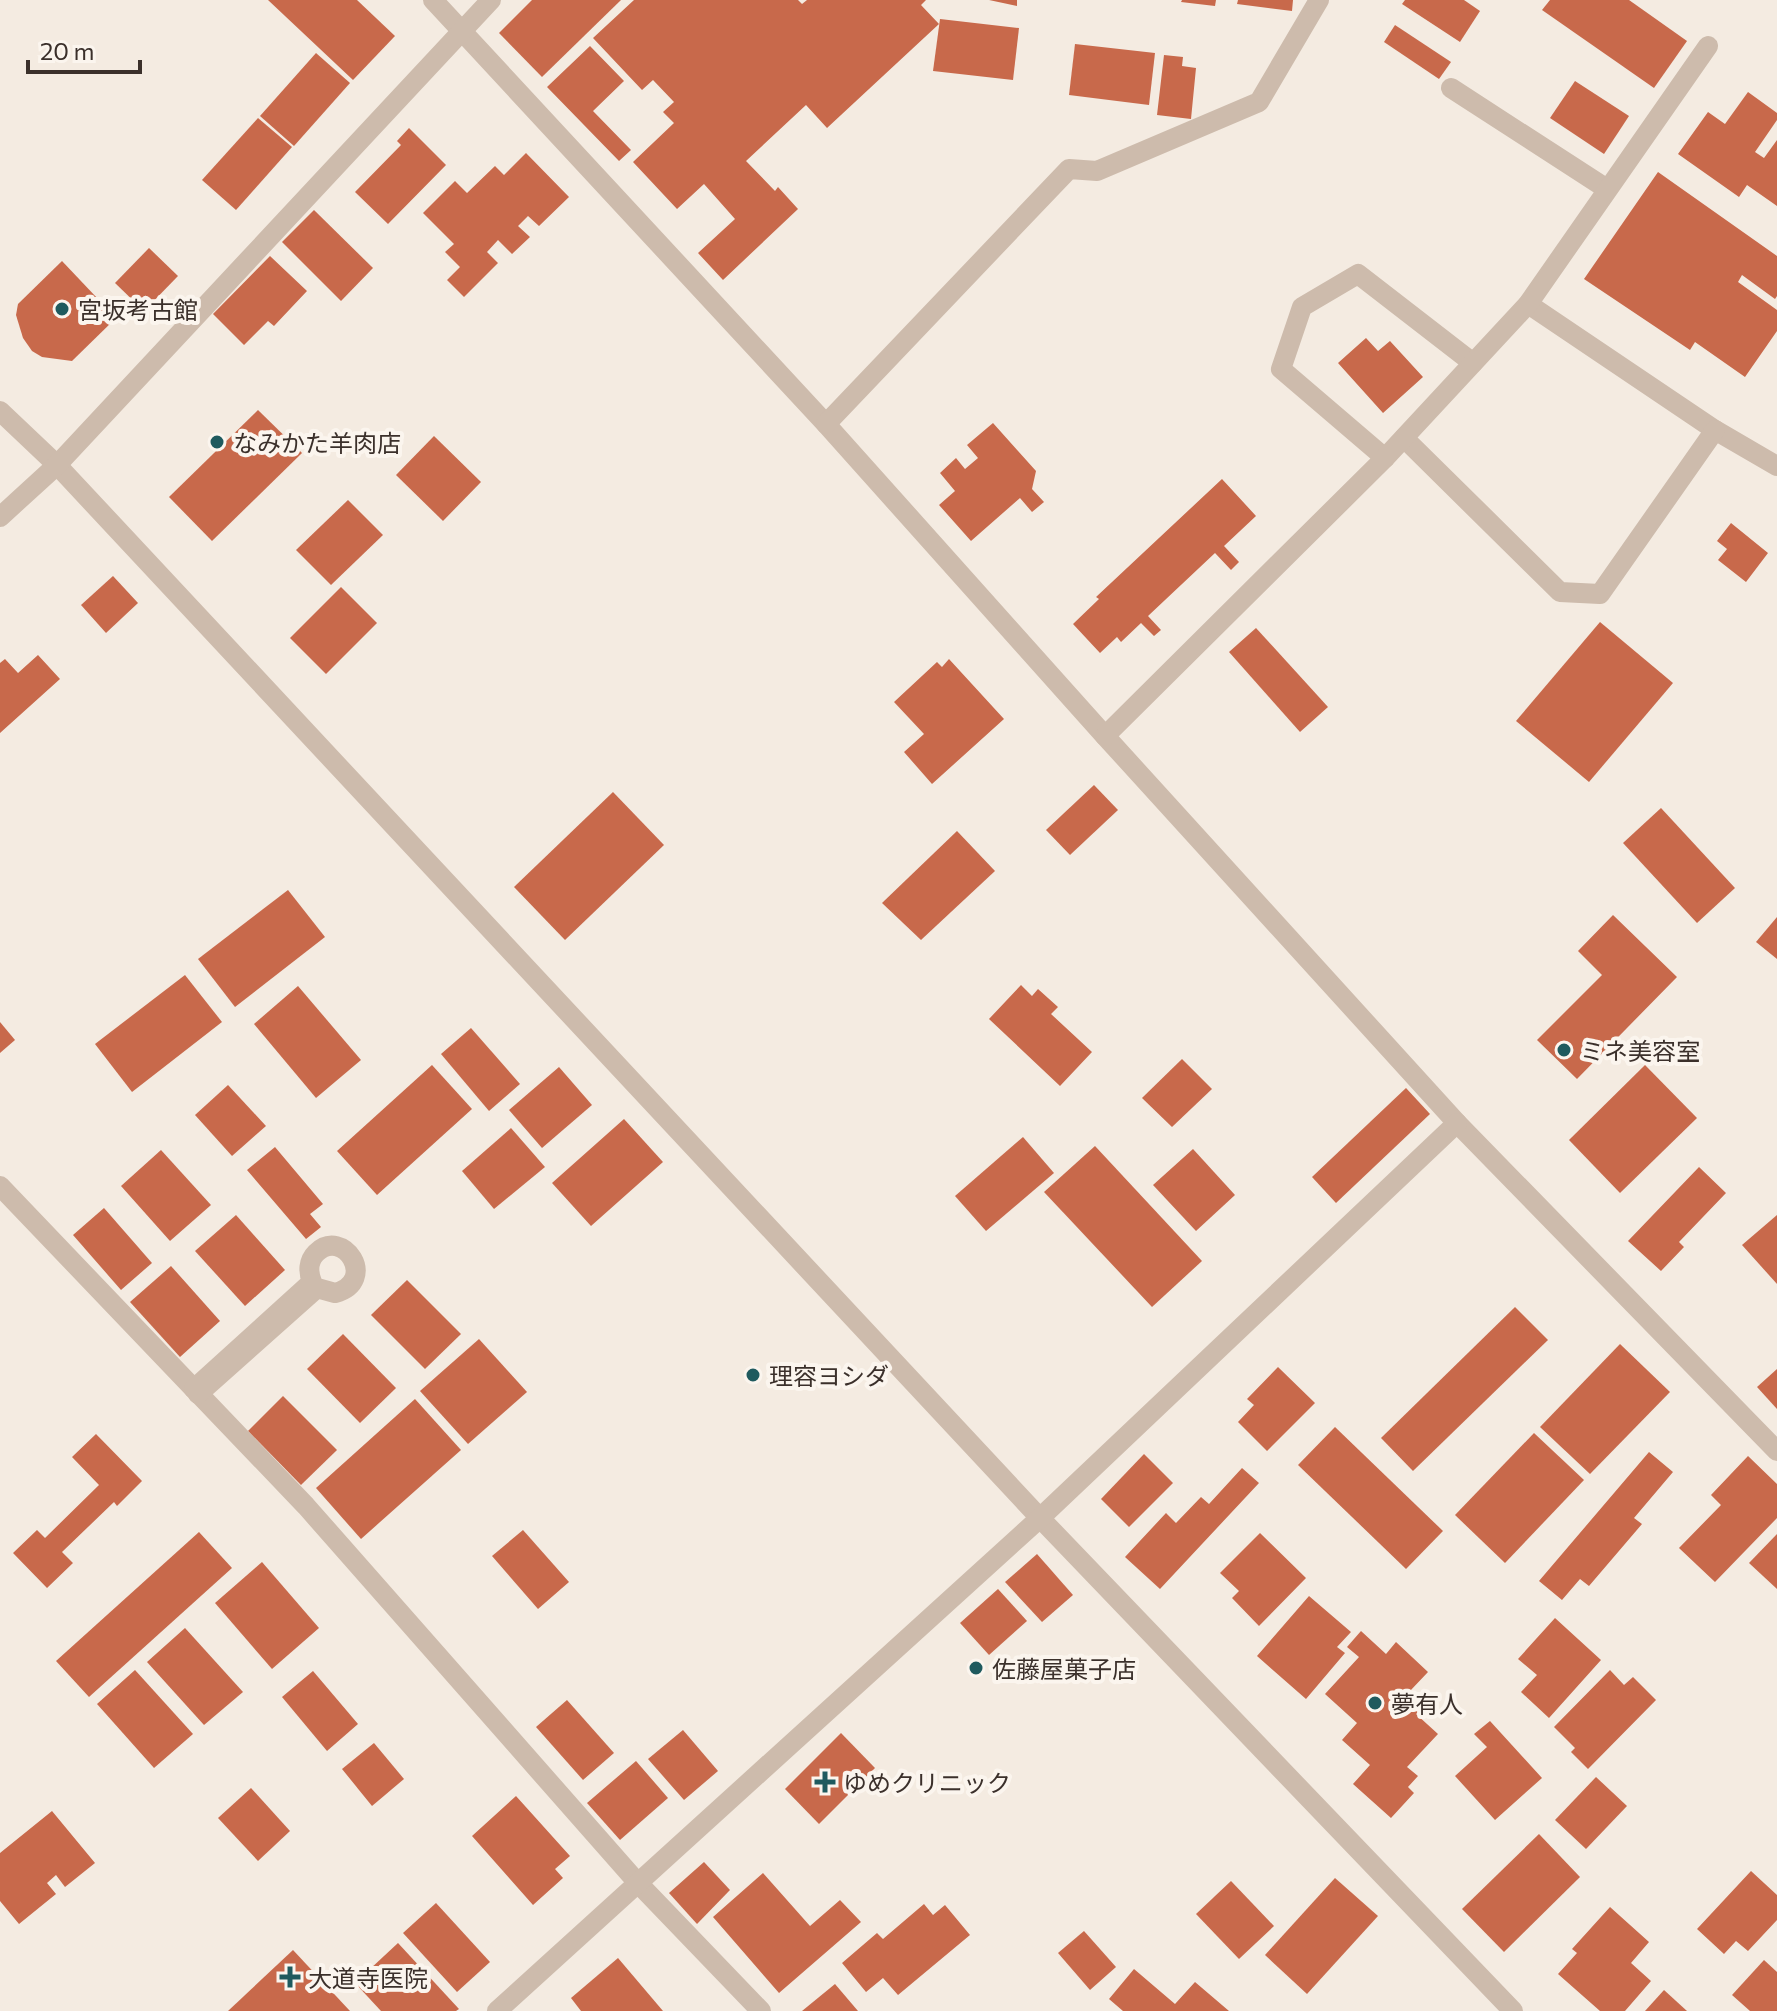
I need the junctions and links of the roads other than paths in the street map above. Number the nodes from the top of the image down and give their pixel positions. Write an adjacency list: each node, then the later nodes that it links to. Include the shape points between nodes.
1 (433, 0): 4 (street)
2 (491, 0): 4 (street)
3 (1319, 0): 11 (street, via 1259,102 1097,171 1069,169)
4 (462, 30): 11 (street); 15 (street)
5 (1708, 46): 7 (street)
6 (1451, 88): 7 (street)
7 (1607, 189): 8 (street)
8 (1528, 304): 9 (street); 12 (street)
9 (1473, 363): 13 (street); 14 (street, via 1358,274 1302,307 1281,369)
10 (0, 411): 15 (street)
11 (826, 424): 18 (street)
12 (1715, 430): 13 (street, via 1600,594 1560,592); 16 (street)
13 (1404, 438): 14 (street)
14 (1385, 458): 18 (street)
15 (57, 465): 17 (street); 23 (street)
16 (1777, 466)
17 (0, 517)
18 (1105, 736): 19 (street)
19 (1457, 1123): 22 (street); 23 (street)
20 (0, 1186): 21 (street)
21 (196, 1391): 21 (street, via 312,1282 309,1267 320,1249 335,1246 349,1253 356,1272 349,1286 335,1293 317,1288); 24 (street, via 306,1506)
22 (1777, 1451)
23 (1040, 1518): 24 (street); 27 (street)
24 (637, 1882): 25 (street); 26 (street)
25 (497, 2011)
26 (761, 2011)
27 (1513, 2011)

